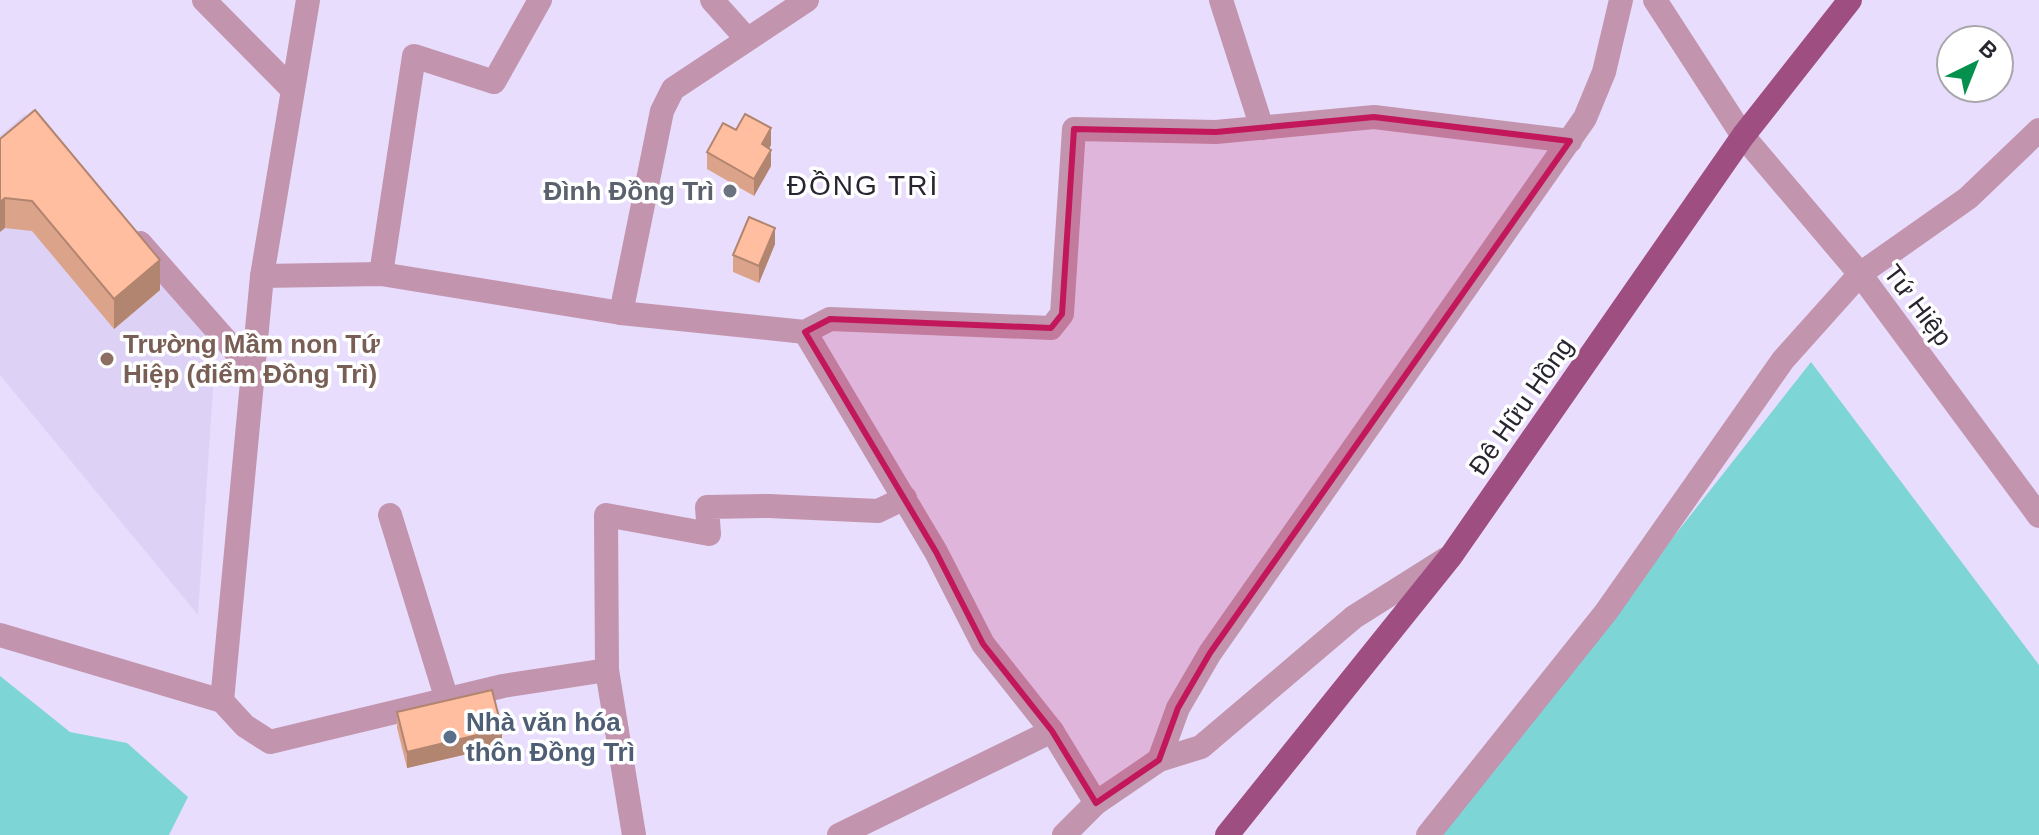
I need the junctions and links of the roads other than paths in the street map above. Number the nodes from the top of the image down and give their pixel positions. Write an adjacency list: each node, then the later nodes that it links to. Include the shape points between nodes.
1 (204, 0): 12 (street)
2 (540, 0): 18 (street, via 494,82 414,56)
3 (712, 0): 11 (street)
4 (807, 0): 10 (street)
5 (1221, 0): 13 (street)
6 (1621, 0): 16 (street, via 1604,72)
7 (1655, 0): 15 (street, Tứ Hiệp)
8 (1850, 0): 15 (main road, Đê Hữu Hồng)
9 (301, 4): 12 (street)
10 (782, 6): 11 (street)
11 (746, 38): 21 (street, via 673,89 662,111)
12 (291, 88): 20 (street)
13 (1262, 128): 16 (street, via 1374,117); 22 (street, via 1074,129 1062,314 1051,328 830,319)
14 (2039, 130): 19 (street, via 1968,198)
15 (1743, 136): 19 (street, Tứ Hiệp); 27 (main road, Đê Hữu Hồng)
16 (1570, 141): 33 (street, via 1210,653 1178,708)
17 (129, 230): 23 (street)
18 (381, 274): 20 (street); 21 (street)
19 (1860, 274): 26 (street, Tứ Hiệp); 39 (street, via 1783,360 1606,612)
20 (262, 276): 23 (street)
21 (621, 313): 22 (street)
22 (805, 332): 24 (street)
23 (252, 370): 31 (street)
24 (905, 498): 29 (street, via 878,511 707,507 709,534 606,515); 32 (street, via 983,644)
25 (390, 515): 30 (street)
26 (2039, 516)
27 (1451, 556): 33 (street, via 1354,617 1201,747); 38 (main road, Đê Hữu Hồng)
28 (0, 635): 31 (street)
29 (607, 670): 30 (street); 35 (street)
30 (447, 700): 31 (street, via 270,742 245,726)
31 (222, 701)
32 (1052, 731): 34 (street); 36 (street)
33 (1159, 760): 34 (street)
34 (1096, 803): 37 (street)
35 (634, 835)
36 (839, 835)
37 (1064, 835)
38 (1227, 835)
39 (1428, 835)

